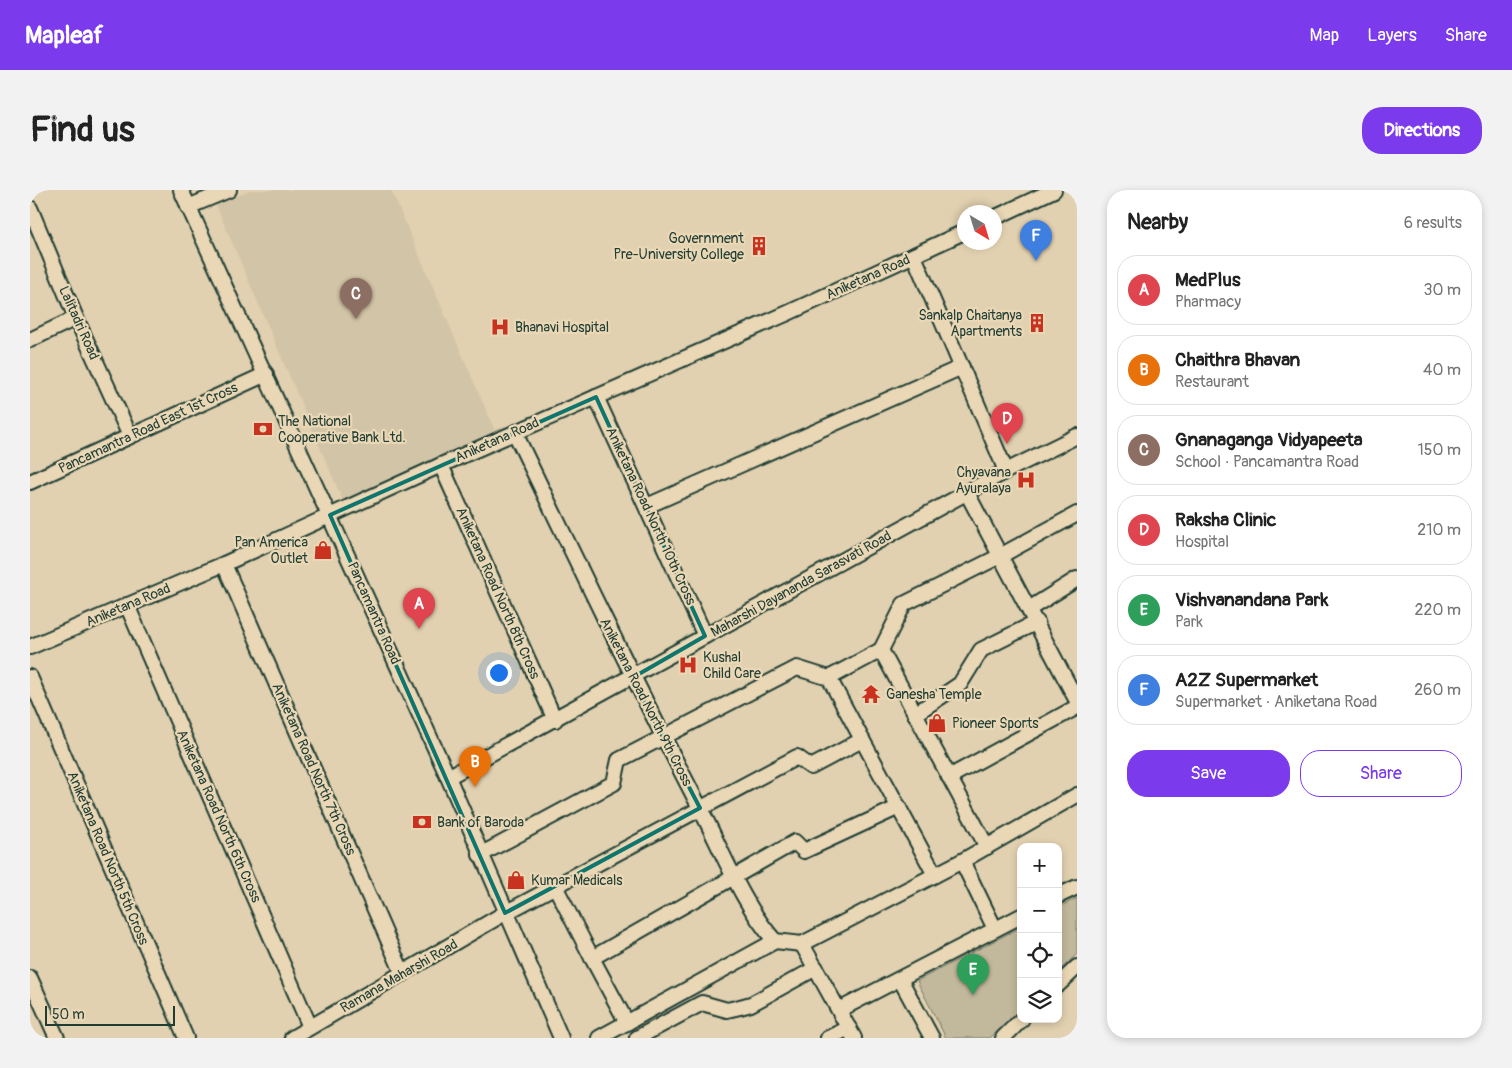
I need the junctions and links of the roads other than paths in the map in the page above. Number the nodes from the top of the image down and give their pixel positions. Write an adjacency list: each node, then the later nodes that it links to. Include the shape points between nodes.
1 (181, 190): 4 (street, Pancamantra Road)
2 (229, 190): 4 (street)
3 (1054, 190): 6 (street)
4 (188, 207): 13 (street, Pancamantra Road)
5 (30, 208): 7 (street, Lalitadri Road)
6 (1002, 214)
7 (35, 232): 10 (street, Lalitadri Road)
8 (957, 235): 9 (street, Aniketana Road)
9 (914, 256): 12 (street); 14 (street, Aniketana Road)
10 (76, 318): 11 (street); 16 (street, Lalitadri Road)
11 (30, 340)
12 (962, 367): 19 (street); 22 (street)
13 (266, 374): 16 (street, Pancamantra Road East 1st Cross); 24 (street, Pancamantra Road)
14 (596, 397): 15 (street, Aniketana Road); 22 (street, Aniketana Road North 10th Cross)
15 (515, 433): 18 (street, Aniketana Road); 35 (street, Aniketana Road North 9th Cross)
16 (130, 436): 20 (street, Pancamantra Road East 1st Cross)
17 (1077, 436): 19 (street, Maharshi Dayananda Sarasvati Road)
18 (441, 465): 24 (street, Aniketana Road); 39 (street, Aniketana Road North 8th Cross)
19 (1006, 471): 21 (street, Maharshi Dayananda Sarasvati Road)
20 (30, 482)
21 (967, 493): 25 (street); 31 (street, Maharshi Dayananda Sarasvati Road)
22 (647, 506): 31 (street, Aniketana Road North 10th Cross)
23 (1077, 514): 25 (street)
24 (330, 515): 26 (street, Aniketana Road); 42 (street, Pancamantra Road)
25 (1000, 556): 29 (street); 33 (street, via 904,604)
26 (224, 564): 28 (street, Aniketana Road); 63 (street, Aniketana Road North 7th Cross)
27 (1077, 579): 29 (street)
28 (127, 605): 32 (street, Aniketana Road); 70 (street, Aniketana Road North 6th Cross)
29 (1029, 608): 30 (street)
30 (1037, 622): 37 (street); 38 (street, via 982,650 960,684)
31 (705, 636): 35 (street, Maharshi Dayananda Sarasvati Road)
32 (30, 648)
33 (880, 650): 36 (street); 38 (street)
34 (30, 678): 73 (street, Aniketana Road North 5th Cross)
35 (632, 678): 39 (street, Maharshi Dayananda Sarasvati Road); 40 (street, Aniketana Road North 9th Cross)
36 (829, 678): 40 (street, via 797,668); 41 (street)
37 (1076, 699): 43 (street)
38 (915, 714): 43 (street)
39 (555, 720): 42 (street, Maharshi Dayananda Sarasvati Road)
40 (663, 738): 46 (street, Aniketana Road North 9th Cross); 48 (street, via 619,760 614,783)
41 (862, 740): 45 (street); 46 (street, Ramana Maharshi Road, via 811,767 797,757)
42 (448, 777): 48 (street, Pancamantra Road)
43 (950, 777): 47 (street)
44 (1077, 795): 47 (street)
45 (898, 807): 50 (street, via 804,851 795,842); 51 (street)
46 (700, 808): 50 (street, Aniketana Road North 9th Cross); 52 (street, Ramana Maharshi Road)
47 (987, 847): 49 (street)
48 (480, 855): 55 (street, Pancamantra Road)
49 (962, 861): 51 (street); 57 (street)
50 (734, 875): 58 (street, Aniketana Road North 9th Cross, via 765,930); 60 (street)
51 (935, 875): 59 (street)
52 (555, 886): 55 (street, Ramana Maharshi Road); 60 (street)
53 (1077, 887): 54 (street)
54 (1062, 894)
55 (505, 913): 63 (street, Ramana Maharshi Road); 75 (street, Pancamantra Road)
56 (1017, 918): 57 (street)
57 (995, 929): 65 (street)
58 (775, 941): 59 (street); 68 (street)
59 (802, 944): 62 (street)
60 (592, 958): 68 (street)
61 (1077, 967): 66 (street)
62 (816, 968): 67 (street); 77 (street, via 751,1004 727,1010 702,1003)
63 (403, 974): 70 (street, Ramana Maharshi Road)
64 (30, 978): 72 (street)
65 (900, 979): 67 (street); 79 (street)
66 (1062, 981)
67 (839, 1010): 71 (street)
68 (627, 1023): 76 (street)
69 (1018, 1023): 80 (street)
70 (310, 1027): 74 (street, Ramana Maharshi Road)
71 (851, 1033): 78 (street)
72 (57, 1038)
73 (186, 1038)
74 (292, 1038)
75 (561, 1038)
76 (599, 1038)
77 (637, 1038)
78 (828, 1038)
79 (932, 1038)
80 (1003, 1038)

